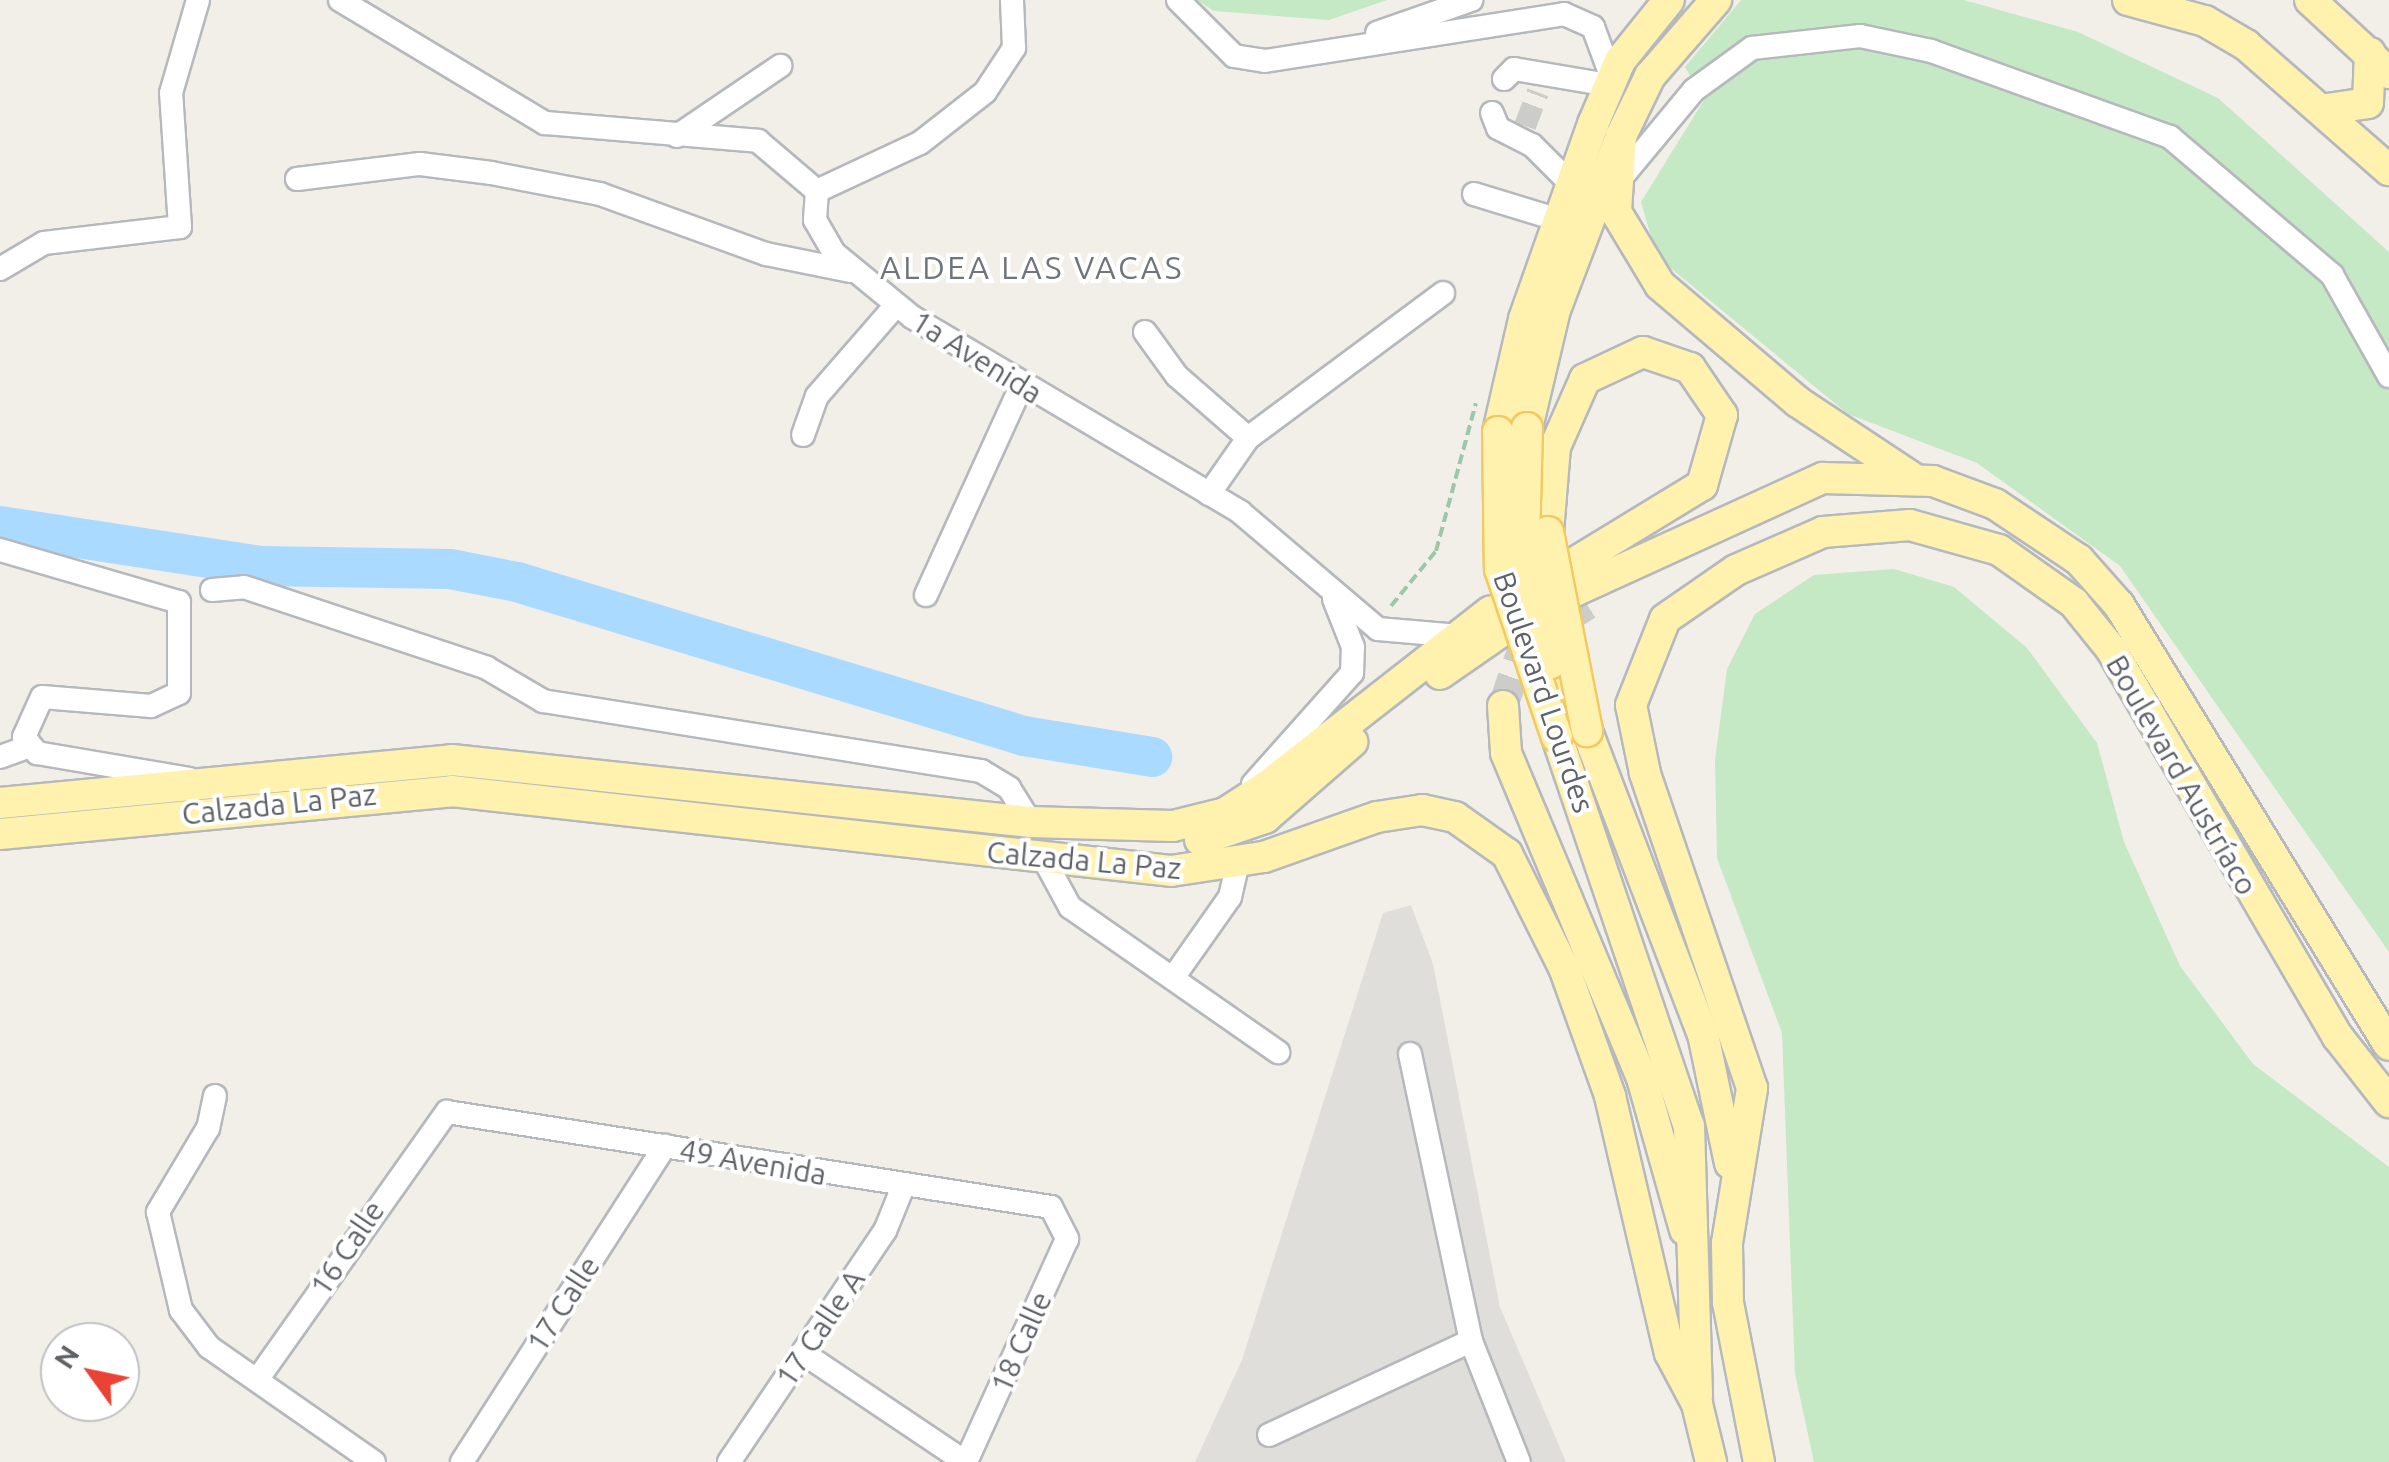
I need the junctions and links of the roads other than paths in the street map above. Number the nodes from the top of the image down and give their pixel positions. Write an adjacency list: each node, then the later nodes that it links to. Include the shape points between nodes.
1 (198, 0): 26 (street, via 172,93 180,227 44,243)
2 (340, 0): 17 (street, via 545,122)
3 (1012, 0): 23 (street, via 1014,48 985,92 920,142)
4 (1178, 0): 10 (street, via 1234,56)
5 (1471, 0): 10 (street)
6 (1668, 0): 14 (main road, Boulevard Lourdes)
7 (1716, 0): 18 (main road, Boulevard Lourdes, via 1650,76)
8 (2128, 0): 15 (main road, via 2205,20)
9 (2310, 0): 11 (main road)
10 (1322, 52): 14 (street, via 1564,14 1592,27)
11 (2379, 63): 15 (main road, via 2368,103)
12 (780, 66): 17 (street)
13 (1504, 79): 14 (street, via 1514,69 1541,83)
14 (1611, 81): 21 (main road, Boulevard Lourdes)
15 (2327, 109): 19 (main road)
16 (1492, 112): 21 (street, via 1498,128 1522,132)
17 (677, 136): 23 (street, via 758,142)
18 (1620, 136): 22 (main road); 33 (main road, Boulevard Lourdes)
19 (2389, 170)
20 (297, 179): 27 (street, via 420,164 491,173 600,194 766,254)
21 (1572, 184): 25 (main road, Boulevard Lourdes)
22 (1616, 184): 31 (street, via 1694,90 1752,48 1849,36 1931,51 2170,136 2332,276); 36 (main road, via 1625,236 1674,300 1839,433)
23 (817, 192): 27 (street, 1a Avenida, via 816,220)
24 (1474, 194): 25 (street)
25 (1559, 220): 33 (main road, Boulevard Lourdes, via 1510,369)
26 (0, 269)
27 (850, 271): 29 (street, 1a Avenida)
28 (1443, 292): 35 (street)
29 (896, 305): 32 (street, 1a Avenida); 34 (street, via 817,396)
30 (1145, 332): 35 (street, via 1177,376)
31 (2389, 376)
32 (1020, 387): 37 (street, 1a Avenida); 41 (street)
33 (1512, 430): 44 (main road, Boulevard Lourdes, bridge, via 1526,563 1551,663); 66 (main road, Boulevard Lourdes, bridge, via 1500,569 1676,1072 1698,1173)
34 (802, 435)
35 (1248, 438): 37 (street)
36 (1913, 478): 44 (main road, bridge, via 1794,485 1571,591 1702,485 1722,415 1690,368 1644,352 1585,378 1555,446 1548,532); 56 (main road, Boulevard Austríaco, via 1995,504 2100,580)
37 (1210, 494): 39 (street, 1a Avenida)
38 (0, 550): 45 (street, via 169,596 186,613 178,693 152,706 42,697 28,719)
39 (1326, 582): 42 (street, 1a Avenida, via 1364,620 1401,637); 49 (street, 1a Avenida, via 1351,638 1352,673)
40 (212, 590): 50 (street, via 244,587 486,668 543,701 981,772 1009,788)
41 (926, 594)
42 (1458, 636): 49 (main road, Calzada La Paz); 51 (main road, Calzada La Paz, via 1495,622 1264,818 1194,842)
43 (1502, 706): 66 (main road, via 1506,753 1647,1089)
44 (1587, 732): 64 (main road, Boulevard Lourdes, via 1703,1034 1726,1130)
45 (28, 747): 46 (street); 47 (street)
46 (0, 757)
47 (202, 782): 48 (main road, Calzada La Paz); 50 (main road, Calzada La Paz, via 472,760)
48 (0, 803)
49 (1225, 813): 51 (main road, Calzada La Paz)
50 (1030, 822): 51 (main road, Calzada La Paz)
51 (1147, 828)
52 (0, 834): 53 (main road, Calzada La Paz, via 452,791)
53 (1044, 860): 54 (main road, Calzada La Paz, via 1172,871); 55 (street, via 1070,908)
54 (1251, 860): 55 (street); 70 (main road, Calzada La Paz, via 1422,810 1466,823 1507,854 1557,953 1610,1096 1670,1353)
55 (1176, 975): 57 (street)
56 (2389, 1045)
57 (1278, 1052)
58 (1410, 1054): 67 (street)
59 (215, 1096): 69 (street, via 208,1128 158,1212 190,1327)
60 (2389, 1102): 64 (main road, Boulevard Austríaco, via 2338,1037 2092,623 2009,556 1910,524 1854,525 1790,542 1698,591 1656,632 1633,685 1644,773 1752,1088)
61 (439, 1116): 62 (street, 49 Avenida); 69 (street, 16 Calle)
62 (664, 1146): 63 (street, 49 Avenida); 73 (street, 17 Calle)
63 (902, 1189): 65 (street, 49 Avenida, via 1051,1207); 68 (street, 17 Calle A, via 886,1231)
64 (1731, 1211): 78 (main road, via 1730,1344)
65 (1062, 1220): 75 (street, 18 Calle, via 1067,1239)
66 (1692, 1258): 70 (main road, Boulevard Lourdes)
67 (1471, 1341): 71 (street); 76 (street)
68 (803, 1354): 74 (street, 17 Calle A); 75 (street)
69 (257, 1380): 72 (street)
70 (1697, 1404): 77 (main road, Calzada La Paz)
71 (1269, 1434)
72 (374, 1462)
73 (462, 1462)
74 (730, 1462)
75 (966, 1462)
76 (1519, 1462)
77 (1711, 1462)
78 (1759, 1462)

